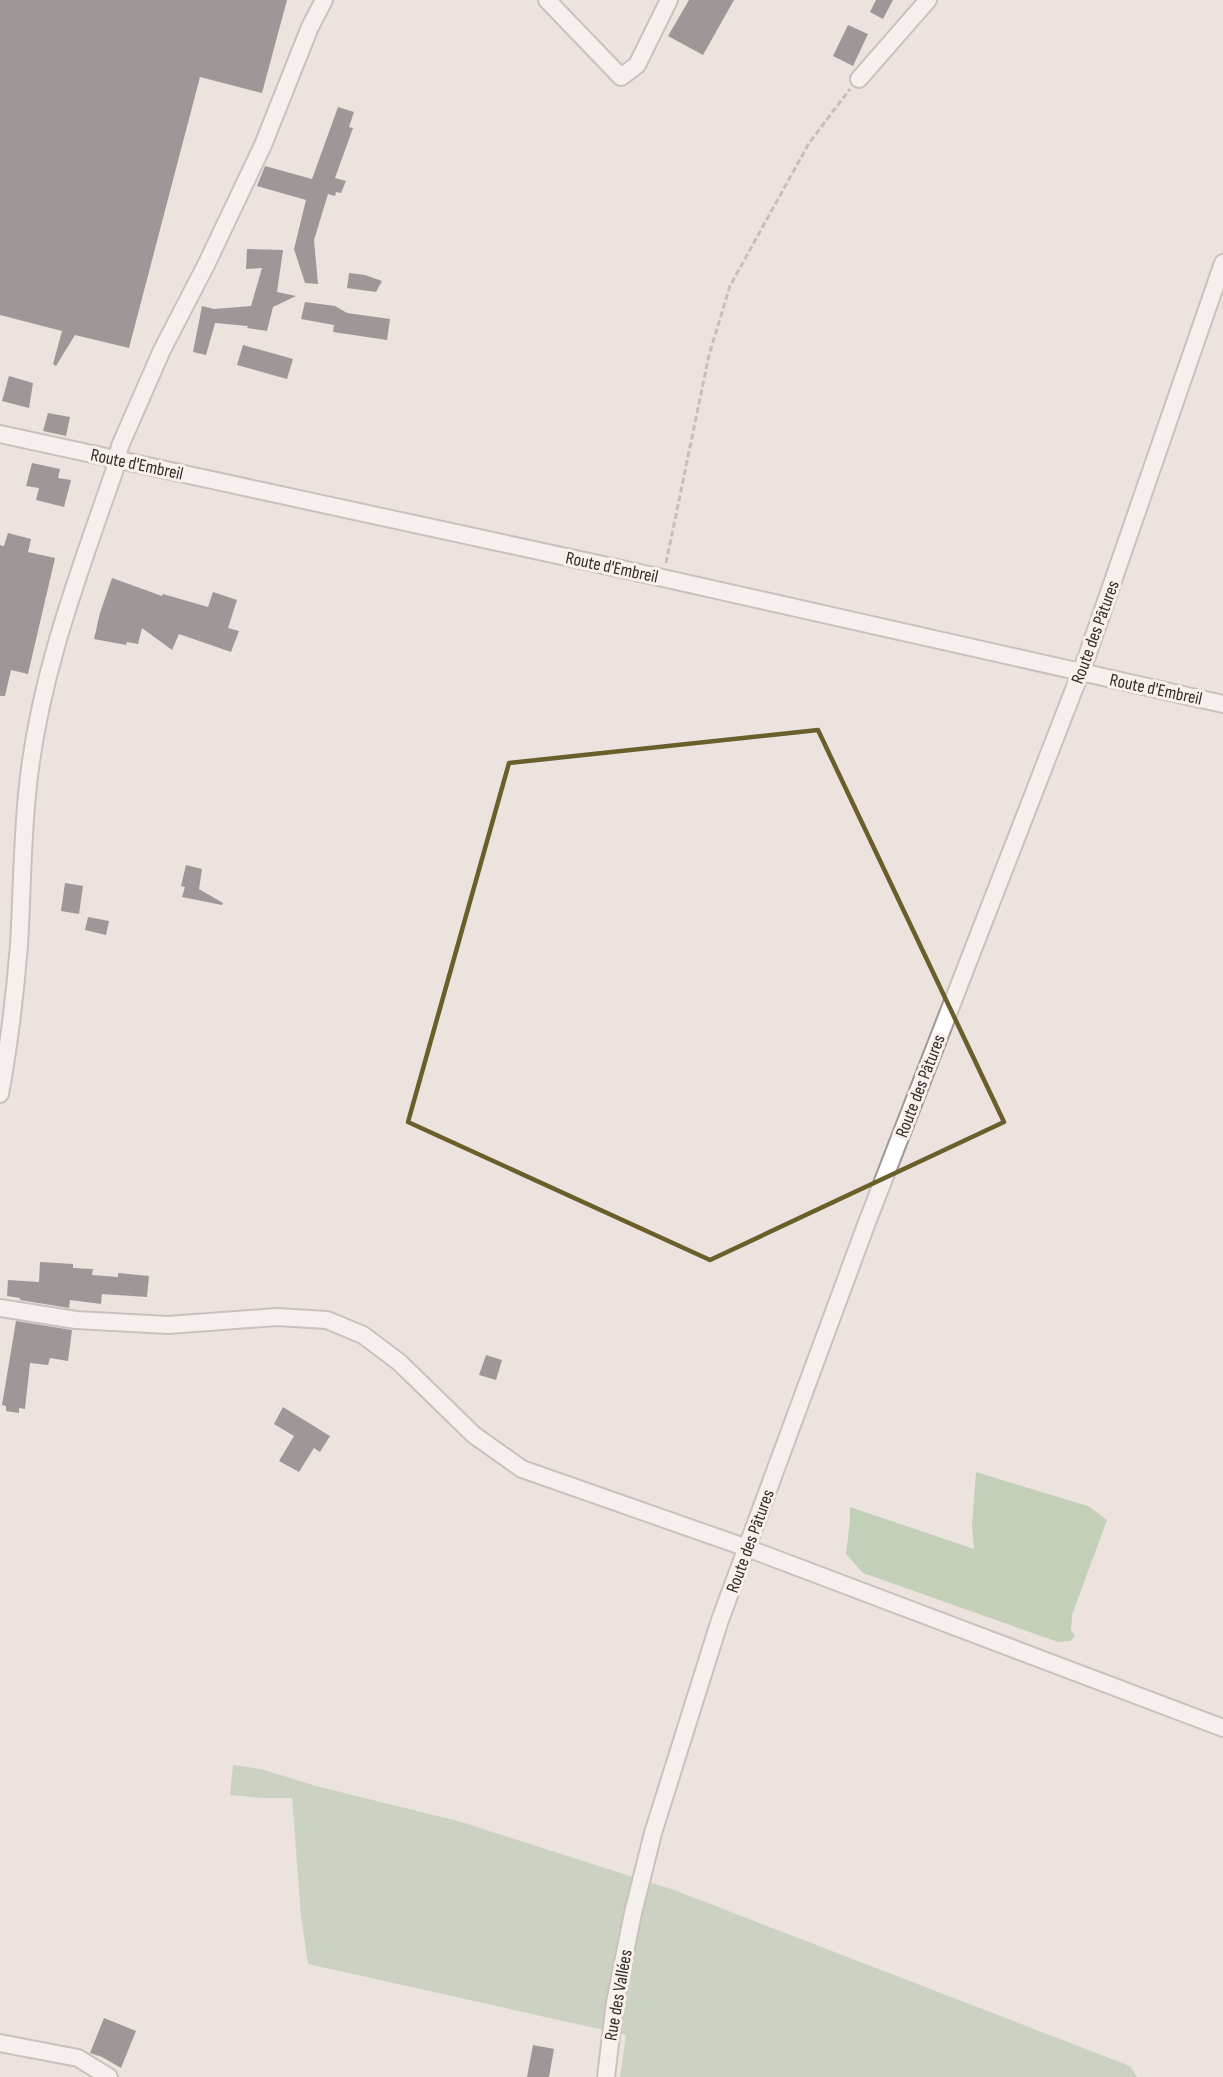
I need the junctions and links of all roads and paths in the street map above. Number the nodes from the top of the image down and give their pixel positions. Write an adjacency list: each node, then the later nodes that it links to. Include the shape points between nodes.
1 (324, 0): 8 (street, via 263,145 162,350)
2 (548, 0): 3 (street, via 621,77 637,65)
3 (669, 0)
4 (928, 0): 5 (street)
5 (859, 78): 9 (path, via 809,143 730,286 709,355)
6 (1223, 263): 10 (street, Route des Pâtures)
7 (0, 434): 8 (street, Route d'Embreil)
8 (117, 459): 9 (street, Route d'Embreil); 12 (street, via 61,625 42,698 27,795 13,1004)
9 (663, 578): 10 (street, Route d'Embreil)
10 (1080, 673): 11 (street, Route d'Embreil); 14 (street, Route des Pâtures, via 866,1225)
11 (1223, 704)
12 (0, 1094)
13 (0, 1308): 14 (street, via 76,1320 168,1325 277,1317 327,1320 363,1335 399,1362 474,1435 522,1469)
14 (747, 1548): 15 (street); 16 (street, Route des Pâtures, via 720,1620 653,1833)
15 (1223, 1728)
16 (633, 1913): 19 (street, Rue des Vallées, via 615,2002)
17 (0, 2043): 18 (street, via 78,2058)
18 (109, 2077)
19 (606, 2077)

